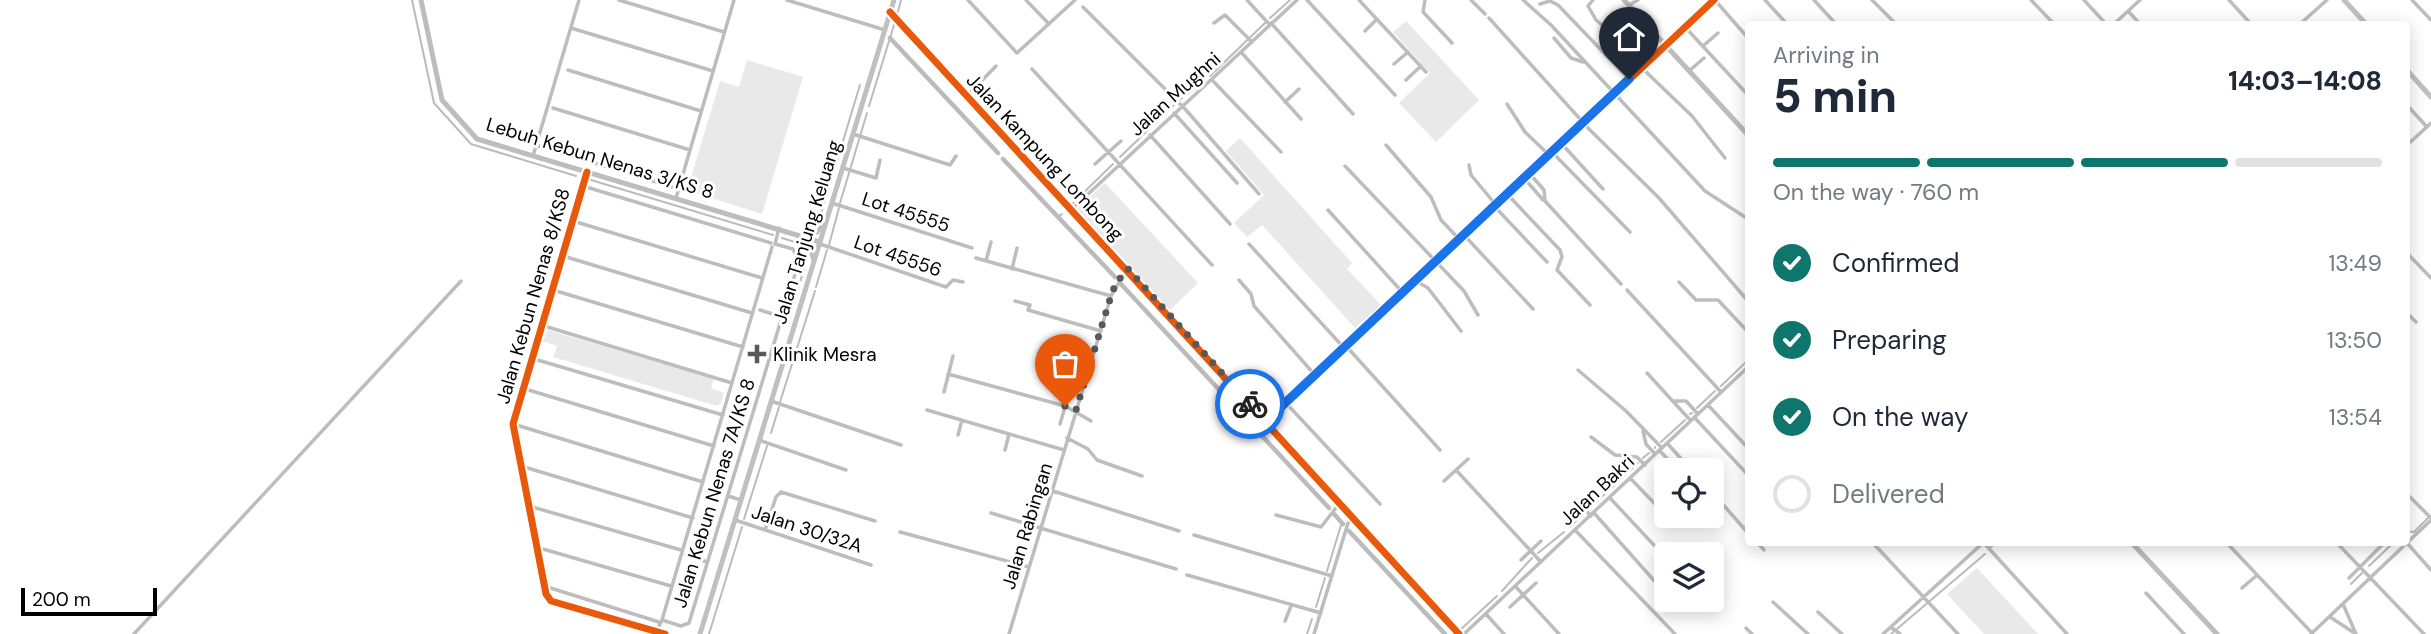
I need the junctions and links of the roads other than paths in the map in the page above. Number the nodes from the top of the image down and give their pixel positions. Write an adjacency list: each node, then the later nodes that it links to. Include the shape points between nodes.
1 (421, 0): 110 (street, Lebuh Kebun Nenas 3/KS 8, via 442,100 477,139)
2 (579, 0): 53 (street)
3 (618, 0): 56 (street)
4 (734, 0): 56 (street)
5 (787, 0): 54 (street)
6 (894, 0): 34 (main road, Jalan Tanjung Keluang)
7 (968, 0): 50 (street, via 1017,52)
8 (1026, 0): 50 (street)
9 (1075, 0): 50 (street)
10 (1247, 0): 51 (street)
11 (1297, 0): 51 (street, Jalan Mughni)
12 (1307, 0): 84 (street)
13 (1359, 0): 37 (street)
14 (1425, 0): 61 (street, via 1423,12)
15 (1471, 0): 35 (street)
16 (1522, 0): 67 (street)
17 (1592, 0): 31 (street, via 1590,12 1607,29)
18 (1638, 0): 31 (street)
19 (1715, 0): 52 (street); 58 (street)
20 (1765, 0): 39 (street)
21 (1814, 0): 40 (street)
22 (1872, 0): 41 (street)
23 (2031, 0): 42 (street)
24 (2084, 0): 43 (street)
25 (2139, 0): 33 (street)
26 (2229, 0): 46 (street)
27 (2326, 0): 47 (street)
28 (2344, 0): 48 (main road)
29 (2412, 0): 38 (street)
30 (1540, 4): 78 (street, via 1550,1 1558,5)
31 (1628, 4): 62 (street)
32 (1083, 7): 89 (street)
33 (2128, 11): 44 (street); 45 (street)
34 (890, 12): 54 (main road, Jalan Tanjung Keluang); 85 (street, Jalan Kampung Lombong)
35 (1485, 14)
36 (1489, 18): 96 (street)
37 (1377, 19): 55 (street); 65 (street)
38 (2431, 20)
39 (1784, 21)
40 (1833, 21)
41 (1893, 21)
42 (2050, 21)
43 (2103, 21)
44 (2117, 21)
45 (2137, 21)
46 (2248, 21)
47 (2303, 21)
48 (2363, 21)
49 (1213, 23): 60 (street, via 1225,15)
50 (1049, 24)
51 (1270, 24): 60 (street, Jalan Mughni); 94 (street)
52 (1685, 27): 62 (street); 63 (street)
53 (571, 28): 74 (street); 104 (street)
54 (885, 30): 99 (main road, Jalan Tanjung Keluang)
55 (1365, 31)
56 (724, 32): 74 (street)
57 (1718, 33): 63 (street)
58 (1745, 35)
59 (1554, 38): 67 (street, via 1571,58)
60 (1251, 41): 64 (street, Jalan Mughni)
61 (1452, 43)
62 (1666, 46): 71 (street); 75 (street)
63 (1703, 46): 83 (street)
64 (1241, 52): 79 (street, Jalan Mughni); 87 (street)
65 (1408, 52): 68 (street); 70 (street)
66 (1704, 58): 75 (street)
67 (1585, 63): 82 (street)
68 (1394, 64)
69 (996, 66): 85 (street)
70 (1421, 66): 76 (street); 80 (street)
71 (1642, 68): 78 (street); 112 (street, via 1692,116)
72 (1032, 69): 107 (street)
73 (568, 70): 92 (street)
74 (713, 71): 92 (street)
75 (1689, 71): 98 (street)
76 (1426, 72)
77 (2410, 73): 86 (main road)
78 (1629, 79): 82 (street)
79 (1212, 80): 89 (street, Jalan Mughni); 108 (street)
80 (1406, 80)
81 (1299, 89): 87 (street)
82 (1615, 92): 96 (street); 134 (street, via 1706,191)
83 (1745, 92)
84 (1395, 95)
85 (967, 96): 132 (street, Jalan Kampung Lombong)
86 (2431, 97)
87 (1285, 103): 95 (street)
88 (1507, 104): 109 (street, via 1525,132)
89 (1180, 107): 93 (street, Jalan Mughni); 126 (street)
90 (553, 108): 106 (street)
91 (2410, 108): 97 (street)
92 (702, 111): 106 (street)
93 (1174, 113): 100 (street, Jalan Mughni); 122 (street)
94 (1353, 114)
95 (1301, 119)
96 (1583, 122): 103 (street); 171 (street, via 1659,198)
97 (2429, 125): 102 (street)
98 (1745, 132)
99 (854, 134): 111 (street, via 950,165); 118 (main road, Jalan Tanjung Keluang)
100 (1150, 135): 114 (street, Jalan Mughni); 137 (street)
101 (1121, 141): 107 (street)
102 (2410, 142)
103 (1561, 143): 109 (street); 125 (street)
104 (536, 145): 110 (street); 124 (street)
105 (1386, 145): 142 (street, via 1432,197 1443,222)
106 (690, 150): 124 (street)
107 (1109, 152): 114 (street); 115 (street)
108 (1281, 152)
109 (1550, 154): 120 (street); 139 (street)
110 (533, 156): 119 (street, Lebuh Kebun Nenas 3/KS 8)
111 (956, 156)
112 (1725, 158)
113 (880, 160): 118 (street, via 876,178)
114 (1120, 163): 132 (street, Jalan Mughni); 156 (street)
115 (1096, 164)
116 (1469, 165): 131 (street, via 1471,175)
117 (1345, 166): 155 (street)
118 (848, 170): 130 (main road, Jalan Tanjung Keluang)
119 (587, 172): 123 (street, Jalan Kebun Nenas 8/KS8); 128 (street, Lebuh Kebun Nenas 3/KS 8)
120 (1530, 173): 121 (street); 129 (street, via 1544,190)
121 (1524, 178): 127 (street); 129 (street)
122 (1237, 183)
123 (583, 186): 136 (street, Jalan Kebun Nenas 8/KS8); 145 (street)
124 (679, 189): 128 (street)
125 (1604, 189)
126 (1259, 194)
127 (1507, 194): 131 (street); 173 (street, via 1560,250 1557,270)
128 (676, 198): 138 (street, Lebuh Kebun Nenas 3/KS 8)
129 (1545, 201): 166 (street)
130 (832, 203): 135 (main road, Jalan Tanjung Keluang); 147 (street, Lot 45555)
131 (1495, 206): 140 (street); 154 (street)
132 (1072, 209): 158 (street, Jalan Kampung Lombong)
133 (1328, 210): 169 (street)
134 (1745, 217)
135 (827, 220): 141 (street); 144 (main road, Jalan Tanjung Keluang)
136 (573, 222): 150 (street, Jalan Kebun Nenas 8/KS8); 160 (street)
137 (1230, 225)
138 (779, 228): 141 (street, Lebuh Kebun Nenas 3/KS 8); 145 (street)
139 (1630, 232)
140 (1464, 235): 142 (street); 174 (street)
141 (806, 237): 144 (street, Lebuh Kebun Nenas 3/KS 8); 152 (street)
142 (1459, 239): 155 (street)
143 (991, 242): 153 (street)
144 (820, 243): 152 (main road, Jalan Tanjung Keluang); 164 (street, Lot 45556, via 946,287 953,280)
145 (773, 244): 160 (street); 179 (street, Jalan Kebun Nenas 7A/KS 8, via 793,249 799,258)
146 (1249, 244): 186 (street)
147 (972, 248)
148 (1017, 248): 157 (street)
149 (2410, 256): 159 (street)
150 (563, 257): 167 (street, Jalan Kebun Nenas 8/KS8); 176 (street)
151 (976, 258): 153 (street)
152 (814, 260): 199 (main road, Jalan Tanjung Keluang)
153 (986, 261): 157 (street)
154 (1547, 262)
155 (1435, 263): 163 (street); 177 (street, via 1464,291)
156 (1212, 265)
157 (1012, 268): 170 (street)
158 (1128, 269): 170 (street, Jalan Rabingan); 210 (street, Jalan Kampung Lombong)
159 (2431, 278)
160 (763, 279): 176 (street)
161 (1240, 280): 193 (street, via 1251,293 1254,306)
162 (461, 281): 325 (street)
163 (1416, 281): 169 (street); 184 (street, via 1446,308)
164 (964, 282)
165 (1679, 282): 182 (street, via 1696,300 1715,298)
166 (1621, 284)
167 (553, 290): 181 (street, Jalan Kebun Nenas 8/KS8); 185 (street)
168 (1626, 290): 198 (street)
169 (1404, 294): 186 (street)
170 (1111, 296): 183 (street, Jalan Rabingan)
171 (1745, 298)
172 (1015, 301): 183 (street, via 1030,305 1028,310)
173 (1590, 305)
174 (1533, 309)
175 (761, 310): 179 (street)
176 (753, 313): 185 (street)
177 (1478, 315)
178 (2410, 316): 180 (street)
179 (782, 317): 240 (street, Jalan Kebun Nenas 7A/KS 8)
180 (2416, 322)
181 (541, 325): 188 (street, Jalan Kebun Nenas 8/KS8); 194 (street)
182 (1745, 329)
183 (1098, 330): 205 (street, Jalan Rabingan)
184 (1461, 331)
185 (743, 347): 194 (street)
186 (1346, 348): 193 (street); 225 (street)
187 (953, 356): 192 (street)
188 (531, 358): 195 (street, Jalan Kebun Nenas 8/KS8); 206 (street)
189 (1578, 370): 213 (street)
190 (1745, 370): 198 (street, Jalan Bakri)
191 (1647, 373): 200 (street)
192 (948, 374): 197 (street); 203 (street)
193 (1315, 375): 201 (street)
194 (733, 383): 206 (street)
195 (522, 388): 211 (street, Jalan Kebun Nenas 8/KS8); 222 (street)
196 (1070, 390): 203 (street)
197 (944, 392)
198 (1721, 392): 202 (street, Jalan Bakri)
199 (771, 401): 218 (main road, Jalan Tanjung Keluang); 220 (street)
200 (1673, 401): 207 (street); 207 (street, via 1686,401)
201 (1286, 403): 210 (street); 247 (street)
202 (1708, 405): 207 (street, Jalan Bakri); 221 (street)
203 (1065, 406): 205 (street); 212 (street)
204 (927, 410): 208 (street)
205 (1076, 410): 209 (street); 217 (street, Jalan Rabingan)
206 (723, 415): 222 (street)
207 (1694, 417): 219 (street, Jalan Bakri); 234 (street)
208 (962, 421): 214 (street); 215 (street)
209 (1091, 421)
210 (1266, 421): 245 (street, Jalan Kampung Lombong)
211 (513, 424): 231 (street, Jalan Kebun Nenas 8/KS8); 237 (street)
212 (1059, 424)
213 (1643, 430): 226 (street); 226 (street, via 1644,440)
214 (1009, 434): 223 (street); 224 (street)
215 (958, 435)
216 (1591, 437): 230 (street, via 1615,454 1637,457)
217 (1067, 438): 224 (street, Jalan Rabingan); 235 (street, via 1088,449 1097,460)
218 (759, 440): 232 (street); 244 (main road, Jalan Tanjung Keluang)
219 (1667, 443): 226 (street, Jalan Bakri); 228 (street)
220 (901, 445)
221 (1745, 445)
222 (714, 446): 237 (street)
223 (1005, 450)
224 (1064, 450): 239 (street, Jalan Rabingan)
225 (1440, 450)
226 (1659, 451): 227 (street); 230 (street, Jalan Bakri)
227 (1666, 458)
228 (1680, 458)
229 (1468, 459): 233 (street)
230 (1644, 465): 236 (street, Jalan Bakri)
231 (521, 466): 248 (street, Jalan Kebun Nenas 8/KS8); 253 (street)
232 (846, 470)
233 (1456, 470): 238 (street); 284 (street)
234 (1745, 472)
235 (1142, 476)
236 (1630, 478): 242 (street, Jalan Bakri); 246 (street)
237 (704, 481): 253 (street)
238 (1444, 481)
239 (1053, 491): 258 (street, Jalan Rabingan); 262 (street)
240 (728, 496): 244 (street); 287 (street, Jalan Kebun Nenas 7A/KS 8)
241 (2410, 497): 255 (street)
242 (1610, 498): 252 (street, Jalan Bakri); 267 (street)
243 (1576, 499): 252 (street)
244 (741, 500): 256 (main road, Jalan Tanjung Keluang)
245 (1340, 503): 251 (street, via 1321,527); 254 (street, Jalan Kampung Lombong)
246 (1654, 503)
247 (1380, 504)
248 (529, 506): 279 (street, Jalan Kebun Nenas 8/KS8); 282 (street)
249 (1724, 506): 261 (street)
250 (991, 513): 258 (street)
251 (1276, 515)
252 (1592, 515): 260 (street, Jalan Bakri); 301 (street)
253 (693, 517): 282 (street)
254 (1354, 518): 296 (street, via 1348,523); 330 (street, Jalan Kampung Lombong)
255 (2430, 518): 265 (street)
256 (735, 520): 259 (street, Jalan 30/32A); 327 (main road, Jalan Tanjung Keluang)
257 (875, 521): 259 (street, via 781,492)
258 (1041, 527): 291 (street, Jalan Rabingan); 293 (street)
259 (765, 530): 289 (street, Jalan 30/32A)
260 (1576, 530): 288 (street, Jalan Bakri); 333 (street)
261 (1745, 530)
262 (1180, 531)
263 (900, 533): 290 (street)
264 (1194, 535): 296 (street)
265 (2410, 539)
266 (1541, 541): 284 (street)
267 (1654, 545)
268 (1760, 546): 283 (street)
269 (1876, 546): 309 (street)
270 (1980, 546): 309 (street)
271 (1986, 546): 339 (street)
272 (2135, 546): 341 (street)
273 (2230, 546): 297 (street)
274 (2340, 546): 292 (street)
275 (2381, 546): 292 (street)
276 (2397, 546): 281 (street)
277 (2403, 546): 281 (street)
278 (2410, 546): 294 (street)
279 (536, 547): 303 (street, Jalan Kebun Nenas 8/KS8); 304 (street)
280 (1023, 548): 290 (street)
281 (2400, 549): 299 (street)
282 (682, 550): 304 (street)
283 (1764, 550)
284 (1531, 551): 286 (street); 288 (street)
285 (686, 555): 287 (street)
286 (1521, 560)
287 (708, 562): 318 (street, Jalan Kebun Nenas 7A/KS 8, via 689,623 681,626)
288 (1541, 562): 305 (street, Jalan Bakri)
289 (871, 565)
290 (1017, 565): 291 (street); 300 (street)
291 (1029, 567): 328 (street, Jalan Rabingan)
292 (2360, 567): 298 (street); 299 (street)
293 (1177, 569)
294 (2431, 570)
295 (1187, 575): 312 (street)
296 (1332, 576): 315 (street)
297 (2256, 576): 306 (street); 324 (street)
298 (2349, 578)
299 (2371, 579): 311 (street); 343 (street)
300 (1013, 580)
301 (1654, 581)
302 (1536, 583): 308 (street)
303 (544, 586): 318 (street); 322 (street, via 551,601)
304 (671, 586): 318 (street)
305 (1516, 587): 308 (street); 316 (street, Jalan Bakri)
306 (2242, 588)
307 (2146, 593): 340 (street)
308 (1523, 595): 313 (street); 332 (street)
309 (1926, 601): 321 (street); 338 (street)
310 (1773, 602): 335 (street)
311 (2343, 604): 317 (street); 342 (street)
312 (1291, 606): 315 (street); 319 (street)
313 (1510, 607)
314 (1818, 612): 336 (street)
315 (1321, 613): 329 (street)
316 (1486, 614): 330 (street, Jalan Bakri); 331 (street)
317 (2330, 617): 324 (street); 342 (street)
318 (662, 621): 322 (street)
319 (1285, 621)
320 (1746, 628): 334 (street)
321 (1892, 628): 323 (street); 337 (street)
322 (656, 632): 326 (street)
323 (1899, 633)
324 (2312, 633)
325 (134, 634)
326 (665, 634)
327 (701, 634)
328 (1009, 634)
329 (1314, 634)
330 (1462, 634)
331 (1504, 634)
332 (1559, 634)
333 (1675, 634)
334 (1752, 634)
335 (1808, 634)
336 (1842, 634)
337 (1883, 634)
338 (1958, 634)
339 (2067, 634)
340 (2184, 634)
341 (2217, 634)
342 (2356, 634)
343 (2424, 634)

